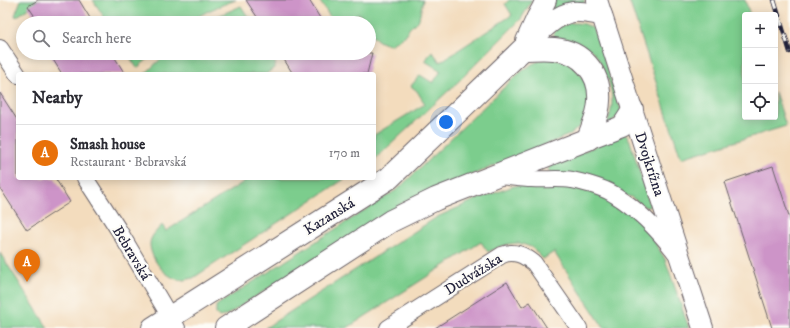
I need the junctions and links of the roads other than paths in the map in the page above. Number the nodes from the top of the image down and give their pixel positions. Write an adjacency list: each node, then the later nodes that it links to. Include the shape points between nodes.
1 (546, 0): 4 (street)
2 (599, 8): 4 (street, Kazanská, via 564,14); 6 (street, Dvojkrížna)
3 (0, 48): 5 (street)
4 (522, 49): 7 (main road, via 564,51 589,66 598,83 600,102); 11 (main road, Kazanská, via 390,178)
5 (16, 72)
6 (633, 109): 7 (street, via 622,126); 10 (street, Dvojkrížna)
7 (588, 139): 8 (main road)
8 (495, 176): 10 (street, via 571,180 606,191 634,209 661,234); 12 (main road, via 391,221)
9 (86, 180): 11 (street, Bebravská, via 118,228)
10 (680, 258): 15 (street, Dvojkrížna)
11 (167, 324)
12 (226, 328)
13 (388, 328): 14 (street, Dudvážska, via 502,255 514,252 534,263)
14 (579, 328)
15 (704, 328)

